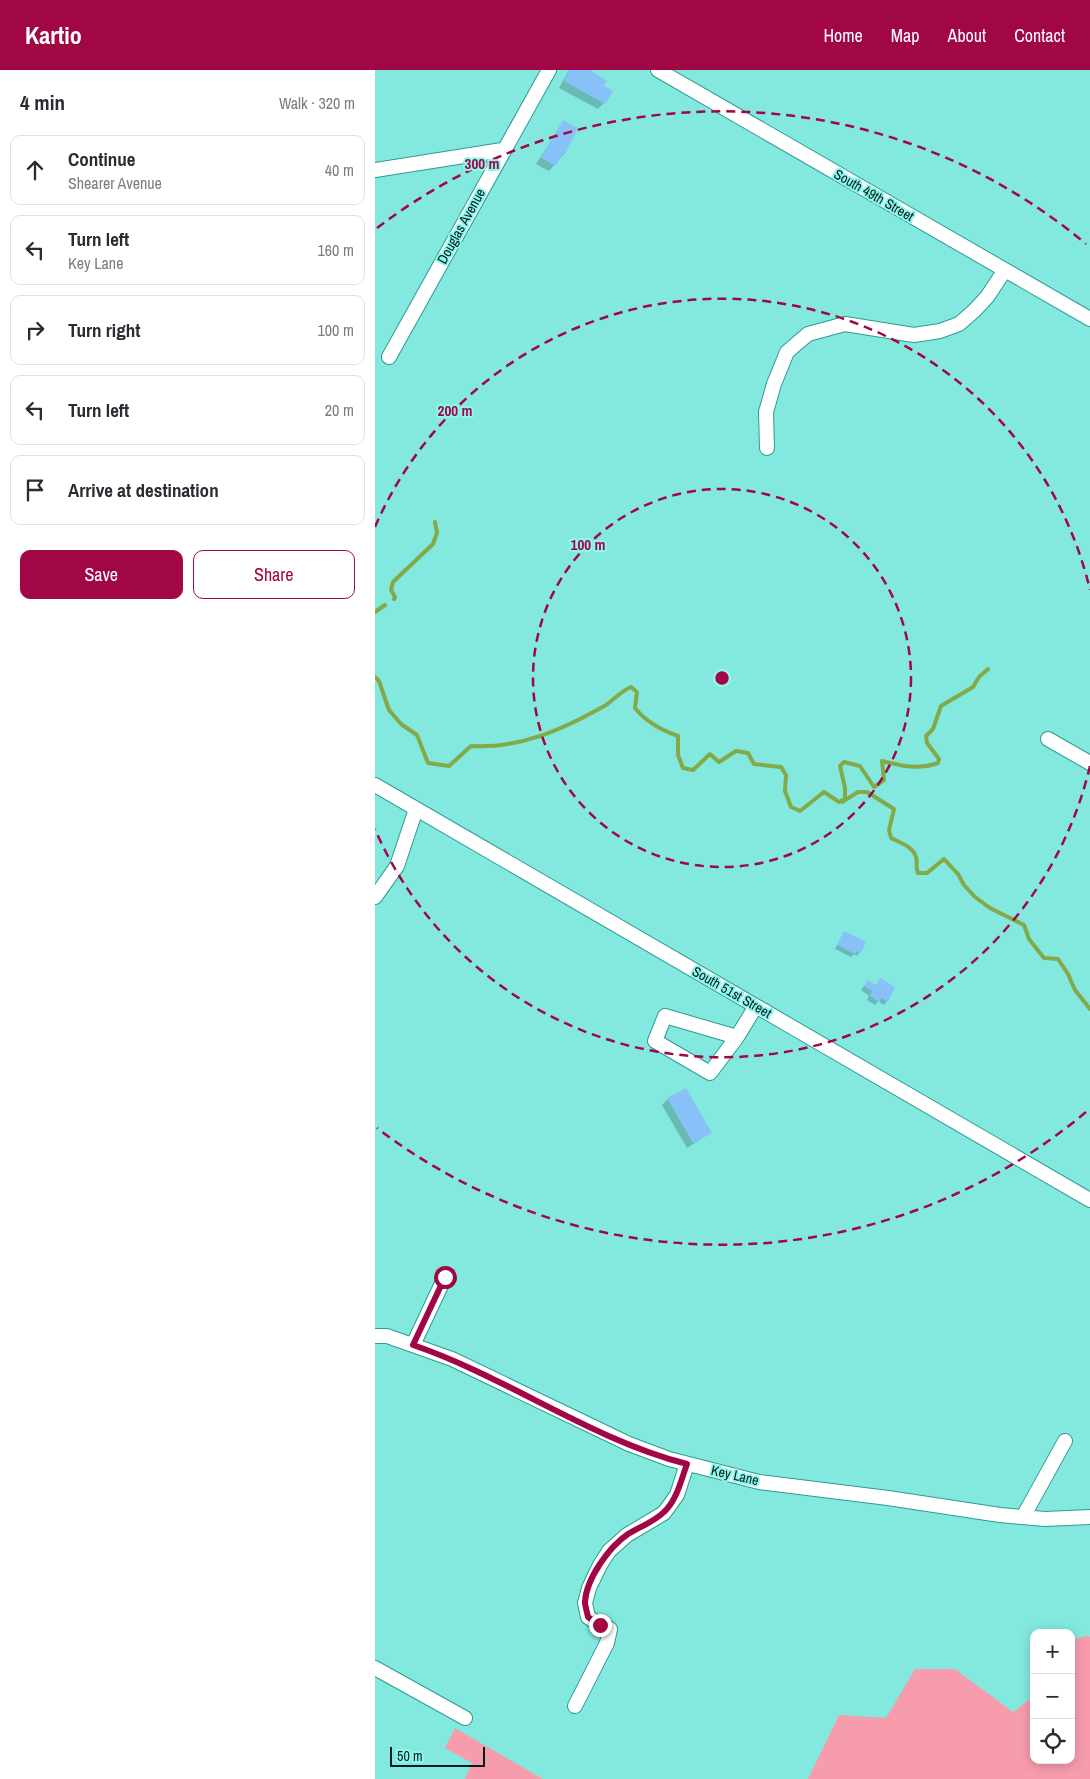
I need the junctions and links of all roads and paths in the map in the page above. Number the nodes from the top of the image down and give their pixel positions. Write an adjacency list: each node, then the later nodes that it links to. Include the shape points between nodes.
1 (549, 70): 3 (street, Douglas Avenue)
2 (658, 70): 5 (street, South 49th Street)
3 (503, 150): 4 (street); 7 (street, Douglas Avenue)
4 (375, 170)
5 (1005, 270): 6 (street, South 49th Street); 8 (street, via 974,311 959,324 940,331 914,335 845,324 808,334 787,352 774,384 766,412)
6 (1090, 319)
7 (389, 357)
8 (767, 448)
9 (1048, 739): 10 (street)
10 (1090, 763)
11 (375, 785): 12 (street, South 51st Street)
12 (416, 809): 13 (street, via 397,866); 14 (street, South 51st Street)
13 (375, 897)
14 (756, 1006): 15 (street); 16 (street, South 51st Street)
15 (737, 1037): 15 (street, via 710,1073 655,1041 665,1016)
16 (1090, 1200)
17 (445, 1277): 19 (street)
18 (375, 1336): 19 (street, Key Lane, via 387,1336)
19 (413, 1345): 21 (street, Key Lane, via 452,1359 629,1444)
20 (1065, 1442): 22 (street)
21 (687, 1464): 22 (street, Key Lane, via 759,1482); 25 (street, via 677,1495 664,1513 627,1535 609,1551 589,1588 585,1603 588,1617 610,1629 607,1643)
22 (1023, 1517): 23 (street, Key Lane, via 1045,1520)
23 (1090, 1517)
24 (375, 1668): 26 (street)
25 (575, 1706)
26 (465, 1718)

